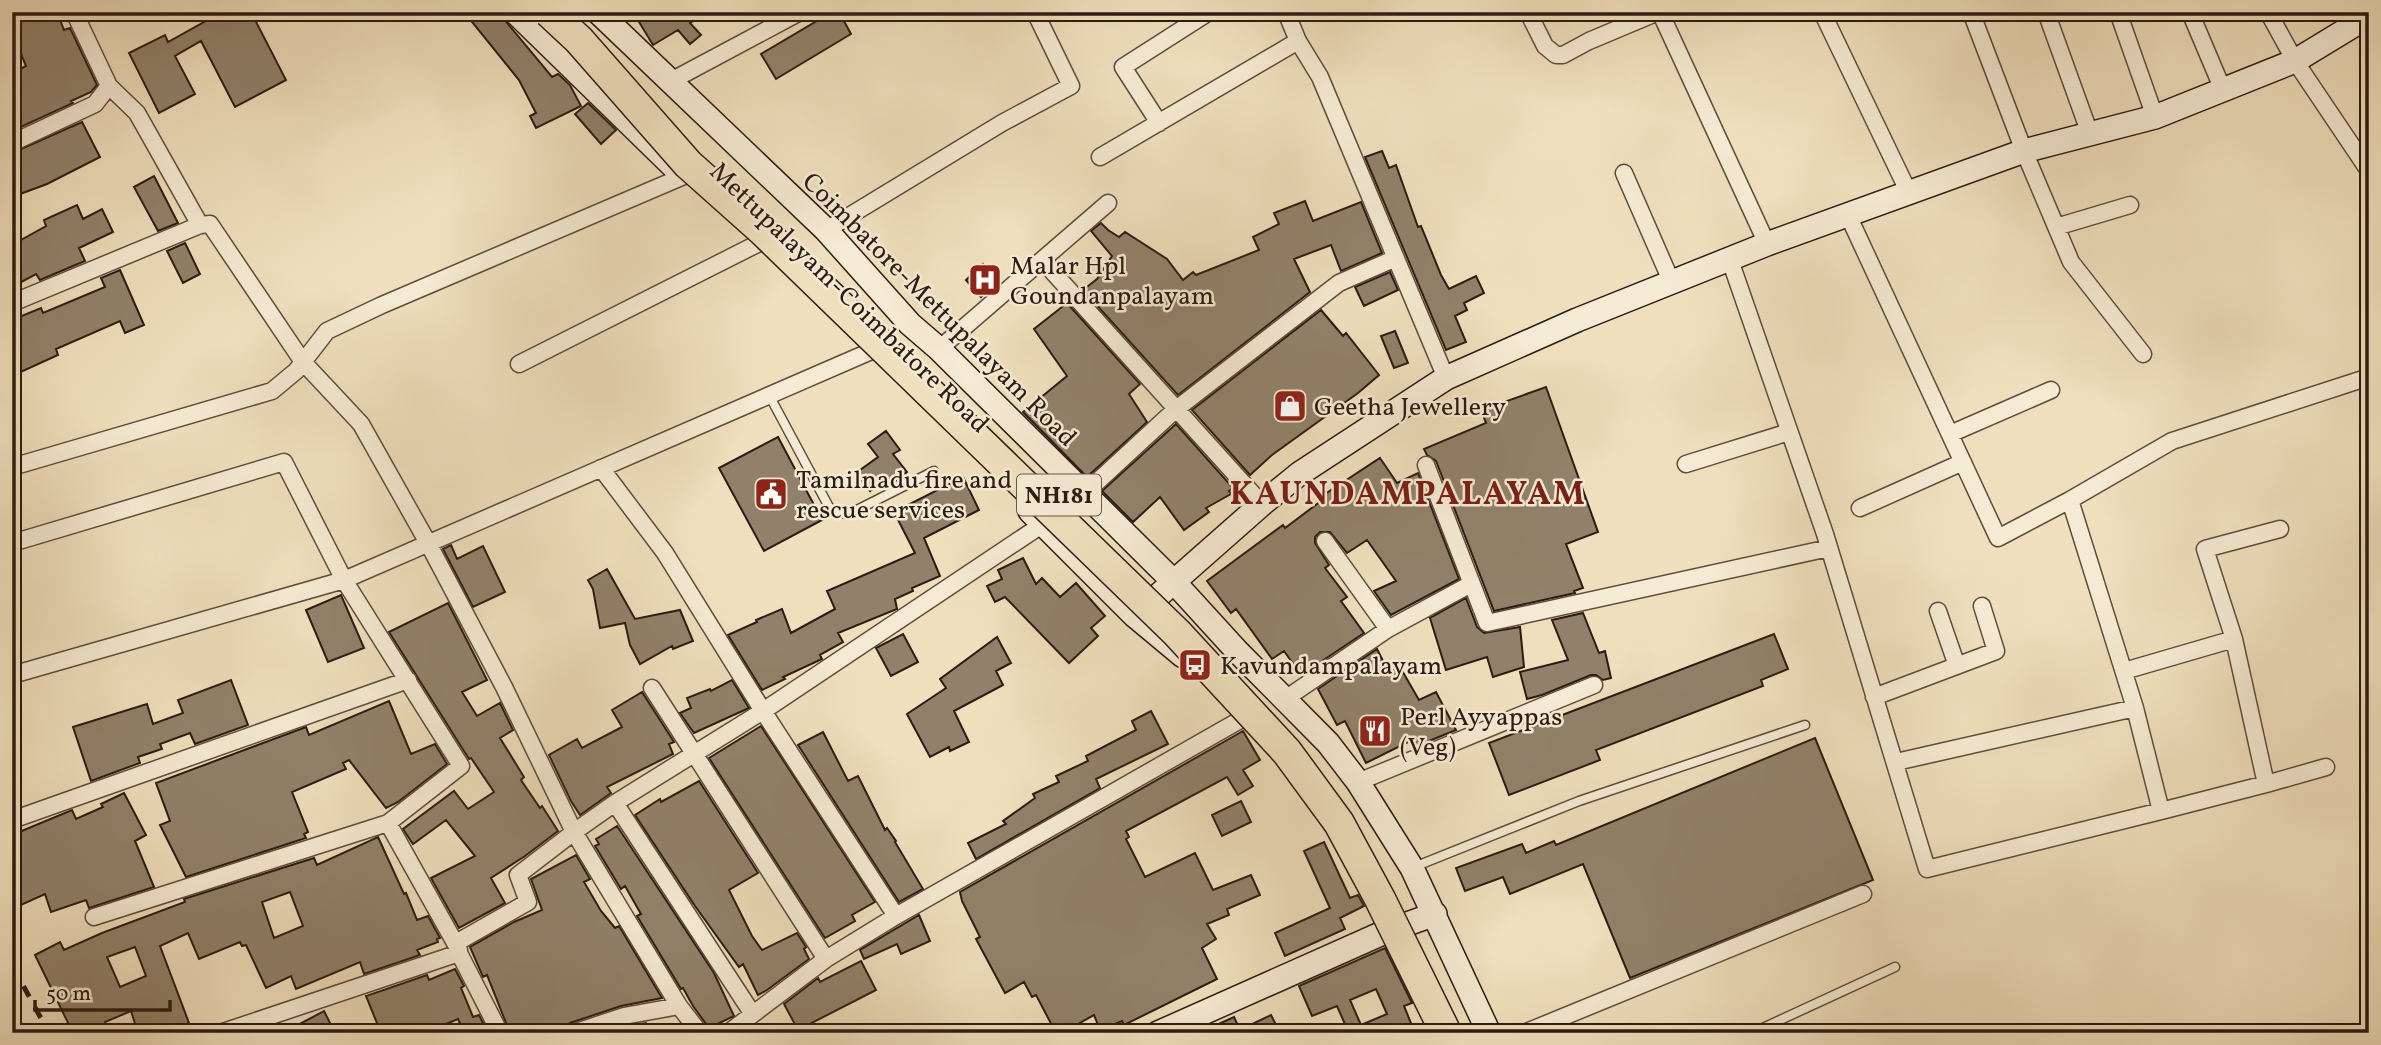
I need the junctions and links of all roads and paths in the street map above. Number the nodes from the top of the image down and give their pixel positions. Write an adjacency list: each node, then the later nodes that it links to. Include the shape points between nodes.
1 (74, 12): 22 (street)
2 (515, 12): 32 (main road, Mettupalayam-Coimbatore Road)
3 (549, 12): 124 (highway, NH181, bridge, via 688,163 1167,623 1287,752 1339,823)
4 (578, 12): 116 (highway, NH181, via 698,148 955,391 1282,717 1346,801)
5 (598, 12): 21 (main road, Coimbatore-Mettupalayam Road)
6 (800, 12): 21 (street)
7 (1035, 12): 39 (street, via 1071,86)
8 (1209, 12): 25 (street, via 1123,67)
9 (1286, 12): 19 (street)
10 (1528, 12): 11 (street, via 1545,46 1563,55)
11 (1659, 12): 41 (street)
12 (1822, 12): 33 (street)
13 (1971, 12): 28 (street)
14 (2046, 12): 26 (street)
15 (2118, 12): 24 (street)
16 (2190, 12): 23 (street)
17 (2268, 12): 20 (street)
18 (2369, 16): 20 (main road)
19 (1298, 41): 25 (street); 42 (street, via 1320,77)
20 (2295, 61): 23 (main road); 30 (street)
21 (669, 82): 39 (main road, Coimbatore-Mettupalayam Road)
22 (109, 86): 27 (street, via 96,104); 37 (street, via 137,113)
23 (2223, 90): 24 (main road)
24 (2155, 117): 26 (main road)
25 (1159, 123): 29 (street)
26 (2090, 134): 28 (main road)
27 (12, 143)
28 (2024, 151): 33 (main road); 38 (street)
29 (1100, 157)
30 (2369, 171)
31 (1624, 173): 45 (street)
32 (684, 176): 40 (main road, Mettupalayam-Coimbatore Road); 50 (street, via 327,331)
33 (1909, 193): 36 (main road)
34 (1108, 203): 43 (street)
35 (2130, 205): 38 (street)
36 (1848, 215): 41 (main road); 58 (street)
37 (200, 225): 46 (street); 50 (street, via 209,224)
38 (2056, 228): 49 (street, via 2071,262)
39 (826, 230): 47 (main road, Coimbatore-Mettupalayam Road, via 910,324)
40 (757, 244): 48 (main road, Mettupalayam-Coimbatore Road); 51 (street)
41 (1767, 244): 44 (main road)
42 (1396, 258): 53 (street); 56 (street, via 1339,283)
43 (1042, 260): 47 (street); 56 (street)
44 (1730, 260): 45 (main road); 57 (street)
45 (1672, 282): 53 (main road)
46 (12, 303)
47 (939, 349): 65 (main road, Coimbatore-Mettupalayam Road)
48 (869, 352): 55 (street); 69 (main road, Mettupalayam-Coimbatore Road)
49 (2143, 354)
50 (303, 362): 62 (street, via 272,391); 73 (street, via 361,424)
51 (519, 364)
52 (2369, 377): 66 (street, via 2172,441)
53 (1446, 378): 67 (main road)
54 (2051, 390): 58 (street)
55 (769, 395): 63 (street); 64 (lane, via 829,508 836,513 849,514)
56 (1175, 410): 65 (street); 67 (street)
57 (1789, 432): 60 (street); 74 (street)
58 (1950, 434): 59 (street)
59 (1963, 462): 66 (street, via 1998,538); 68 (street)
60 (1686, 464)
61 (1426, 465): 77 (street)
62 (12, 467)
63 (601, 468): 73 (street); 92 (street, via 665,553)
64 (934, 471)
65 (1084, 494): 76 (main road, Coimbatore-Mettupalayam Road)
66 (2070, 500): 84 (street)
67 (1262, 504): 76 (main road)
68 (1860, 508)
69 (1043, 524): 80 (main road, Mettupalayam-Coimbatore Road); 92 (street)
70 (2280, 529): 82 (street, via 2205,549)
71 (1325, 541): 81 (street)
72 (12, 542): 75 (street, via 284,463)
73 (428, 543): 75 (street); 104 (street)
74 (1829, 548): 77 (street, via 1487,624); 89 (street)
75 (344, 580): 85 (street); 86 (street)
76 (1174, 582): 80 (main road); 90 (main road, Coimbatore-Mettupalayam Road)
77 (1471, 584): 81 (street)
78 (1982, 606): 83 (street, via 1996,651)
79 (1938, 611): 83 (street)
80 (1135, 616): 93 (main road, Mettupalayam-Coimbatore Road, via 1195,665)
81 (1388, 629): 90 (street)
82 (2234, 639): 84 (street); 99 (street)
83 (1957, 666): 89 (street)
84 (2123, 671): 91 (street)
85 (12, 675)
86 (408, 680): 102 (street); 103 (street, via 461,766)
87 (1594, 685): 98 (street)
88 (652, 688): 95 (street)
89 (1874, 697): 96 (street)
90 (1285, 699): 98 (main road, Coimbatore-Mettupalayam Road, via 1328,743)
91 (2135, 708): 96 (street); 101 (street)
92 (762, 711): 95 (street); 108 (street)
93 (1240, 720): 108 (street); 110 (main road, Mettupalayam-Coimbatore Road, via 1326,826)
94 (1805, 725): 105 (lane, via 1579,801)
95 (695, 754): 100 (street); 112 (street)
96 (1896, 762): 101 (street, via 1927,869)
97 (2326, 767): 99 (street)
98 (1357, 782): 105 (main road, Coimbatore-Mettupalayam Road)
99 (2266, 784): 101 (street)
100 (615, 803): 104 (street); 115 (street)
101 (2161, 810)
102 (12, 820)
103 (388, 823): 109 (street); 111 (street)
104 (574, 832): 111 (street, via 518,875 528,902); 114 (street)
105 (1412, 869): 107 (main road, Coimbatore-Mettupalayam Road)
106 (1863, 894): 126 (street)
107 (1434, 914): 110 (main road); 116 (main road, Coimbatore-Mettupalayam Road)
108 (895, 916): 112 (street)
109 (94, 917)
110 (1385, 932): 122 (main road); 123 (main road, Mettupalayam-Coimbatore Road)
111 (458, 948): 117 (street); 118 (street)
112 (826, 959): 115 (street)
113 (1895, 967): 127 (lane)
114 (679, 1006): 119 (street, via 624,1016); 120 (street)
115 (751, 1013): 121 (street)
116 (1471, 1020): 125 (main road, Coimbatore-Mettupalayam Road / NH181)
117 (220, 1033)
118 (500, 1033)
119 (573, 1033)
120 (700, 1033)
121 (728, 1033)
122 (1158, 1033)
123 (1432, 1033)
124 (1446, 1033)
125 (1489, 1033)
126 (1524, 1033)
127 (1752, 1033)

